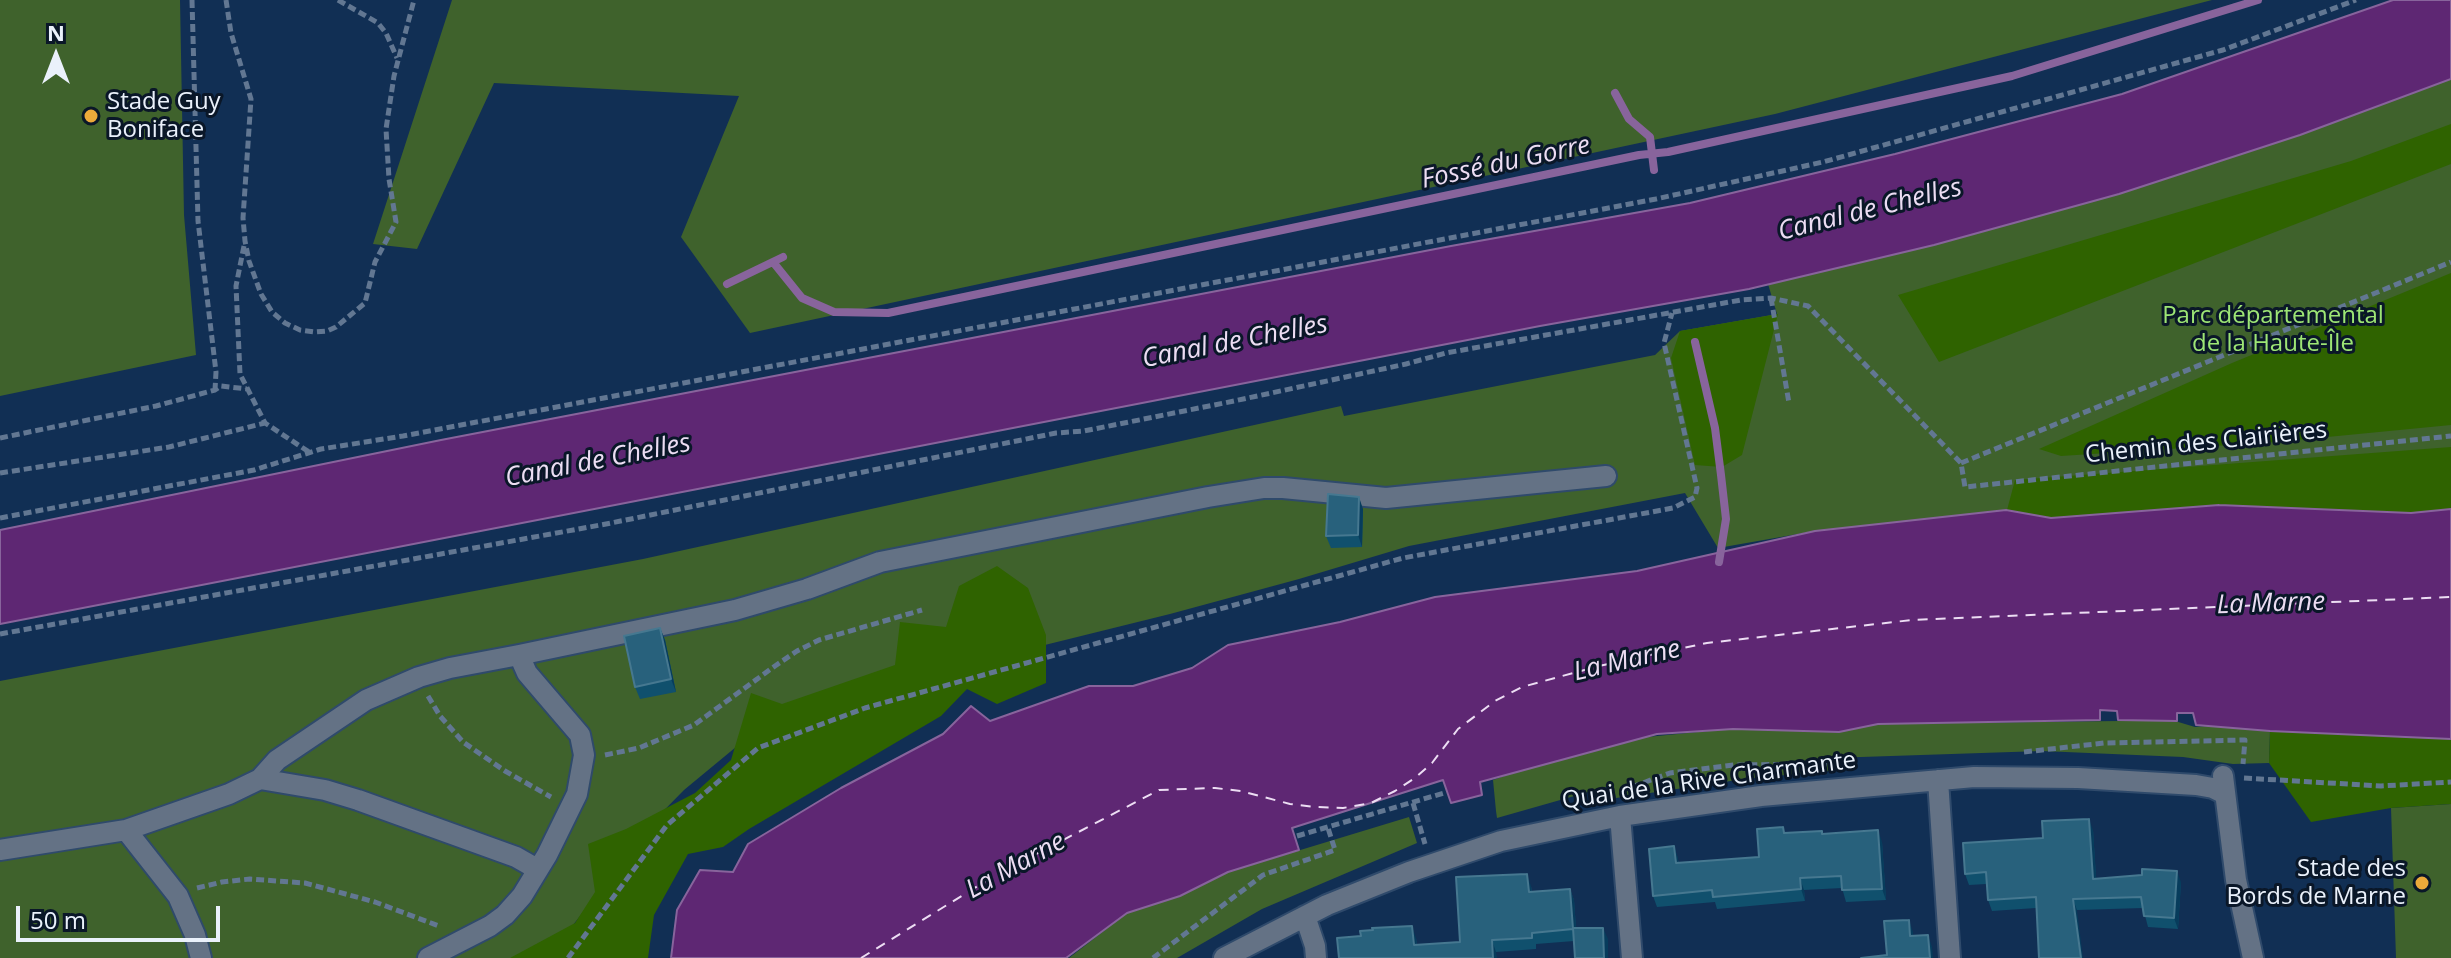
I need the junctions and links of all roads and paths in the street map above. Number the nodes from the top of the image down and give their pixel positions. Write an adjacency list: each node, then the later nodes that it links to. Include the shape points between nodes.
1 (192, 0): 12 (path, via 198,221)
2 (226, 0): 7 (path, via 251,99)
3 (338, 0): 6 (path, via 378,23)
4 (414, 0): 6 (path)
5 (2356, 0): 17 (path, via 2223,50 1823,162 1656,199)
6 (398, 59): 7 (path, via 385,143 396,222 375,262 365,303 327,331 300,330 285,323 261,294)
7 (245, 241): 11 (path, via 236,305 240,374)
8 (2451, 262): 18 (path)
9 (1771, 298): 10 (path); 13 (path); 18 (path, via 1808,306)
10 (1672, 313): 23 (path, via 1446,353 1234,401 606,524); 47 (path, via 1664,343 1695,497 1673,508 1403,558 865,708 758,748 667,825)
11 (247, 389): 12 (path); 14 (path)
12 (215, 390): 16 (path)
13 (1789, 403)
14 (265, 423): 17 (path); 19 (path, via 169,447)
15 (2451, 436): 18 (path, Chemin des Clairières, via 1965,487)
16 (0, 438)
17 (309, 452): 21 (path, via 254,470)
18 (1961, 463)
19 (0, 473)
20 (1606, 476): 24 (street, via 1386,498 1283,488 1208,497 892,559 735,610)
21 (0, 518)
22 (922, 610): 27 (path, via 842,631 797,651 671,736 609,755)
23 (0, 634)
24 (519, 655): 25 (street); 27 (street, via 527,673 580,735)
25 (419, 677): 28 (street, via 366,700 277,760); 34 (path, via 440,716 463,742 532,787)
26 (2245, 740): 30 (path)
27 (584, 755): 34 (street)
28 (260, 779): 37 (street); 41 (street, via 358,800)
29 (1938, 780): 30 (street, Quai de la Rive Charmante, via 2078,778 2213,788); 35 (street, Quai de la Rive Charmante, via 1761,796); 52 (street)
30 (2230, 782): 31 (path); 53 (street, via 2236,880)
31 (2451, 782)
32 (1444, 793): 33 (path)
33 (1413, 803): 36 (path); 38 (path)
34 (573, 806): 41 (street)
35 (1620, 816): 43 (street, Quai de la Rive Charmante, via 1501,841); 51 (street)
36 (1328, 828): 39 (path); 48 (path, via 1335,850 1263,875)
37 (126, 830): 40 (street); 42 (street)
38 (1422, 834)
39 (1297, 836)
40 (0, 850)
41 (537, 869): 44 (street, via 505,915)
42 (178, 896): 44 (path, via 250,879 305,883 405,913); 45 (street)
43 (1305, 916): 49 (street, Quai de la Rive Charmante); 50 (street)
44 (459, 941): 46 (street)
45 (201, 958)
46 (428, 958)
47 (568, 958)
48 (1153, 958)
49 (1224, 958)
50 (1316, 958)
51 (1632, 958)
52 (1950, 958)
53 (2253, 958)

